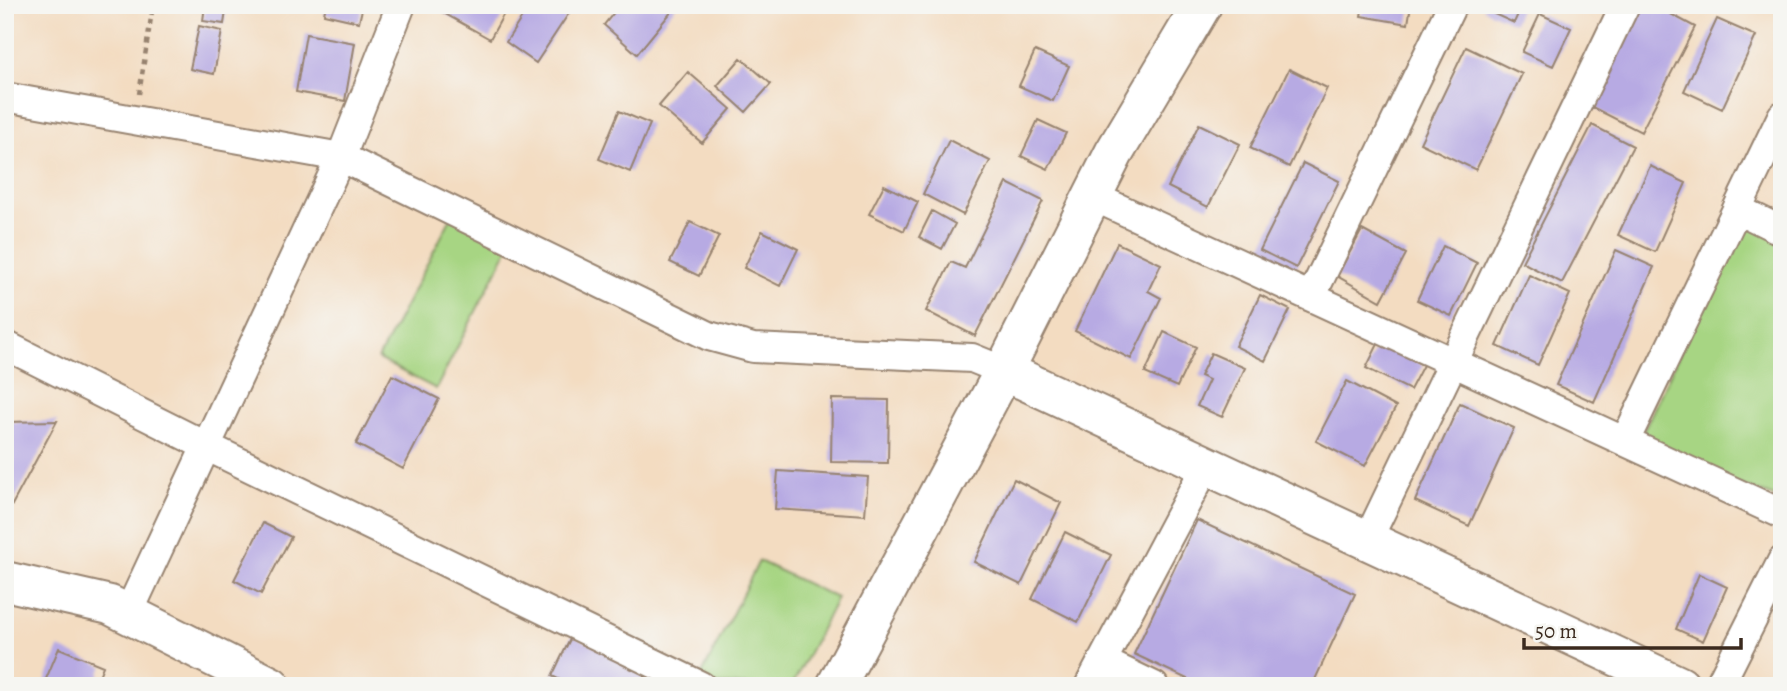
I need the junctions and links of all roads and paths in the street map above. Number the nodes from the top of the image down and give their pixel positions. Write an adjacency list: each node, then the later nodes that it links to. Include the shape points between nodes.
1 (153, 5): 8 (path)
2 (401, 5): 9 (street)
3 (1202, 5): 10 (street)
4 (1452, 5): 13 (street)
5 (1625, 5): 15 (street)
6 (5, 97): 8 (street)
7 (1782, 116): 11 (street)
8 (134, 120): 9 (street)
9 (341, 157): 16 (street, via 709,336 753,348 972,358); 18 (street)
10 (1092, 196): 13 (street); 16 (street)
11 (1737, 209): 12 (street); 17 (street)
12 (1782, 231)
13 (1311, 297): 15 (street)
14 (5, 345): 18 (street)
15 (1453, 362): 17 (street); 21 (street)
16 (1004, 372): 19 (street); 28 (street)
17 (1625, 441): 20 (street)
18 (206, 446): 24 (street); 27 (street)
19 (1206, 466): 21 (street); 25 (street)
20 (1782, 514)
21 (1368, 539): 30 (street)
22 (1782, 561): 31 (street)
23 (5, 581): 24 (street, via 110,605)
24 (128, 614): 26 (street)
25 (1095, 674): 29 (street)
26 (249, 681)
27 (701, 686)
28 (836, 686)
29 (1154, 686)
30 (1680, 686)
31 (1719, 686)

